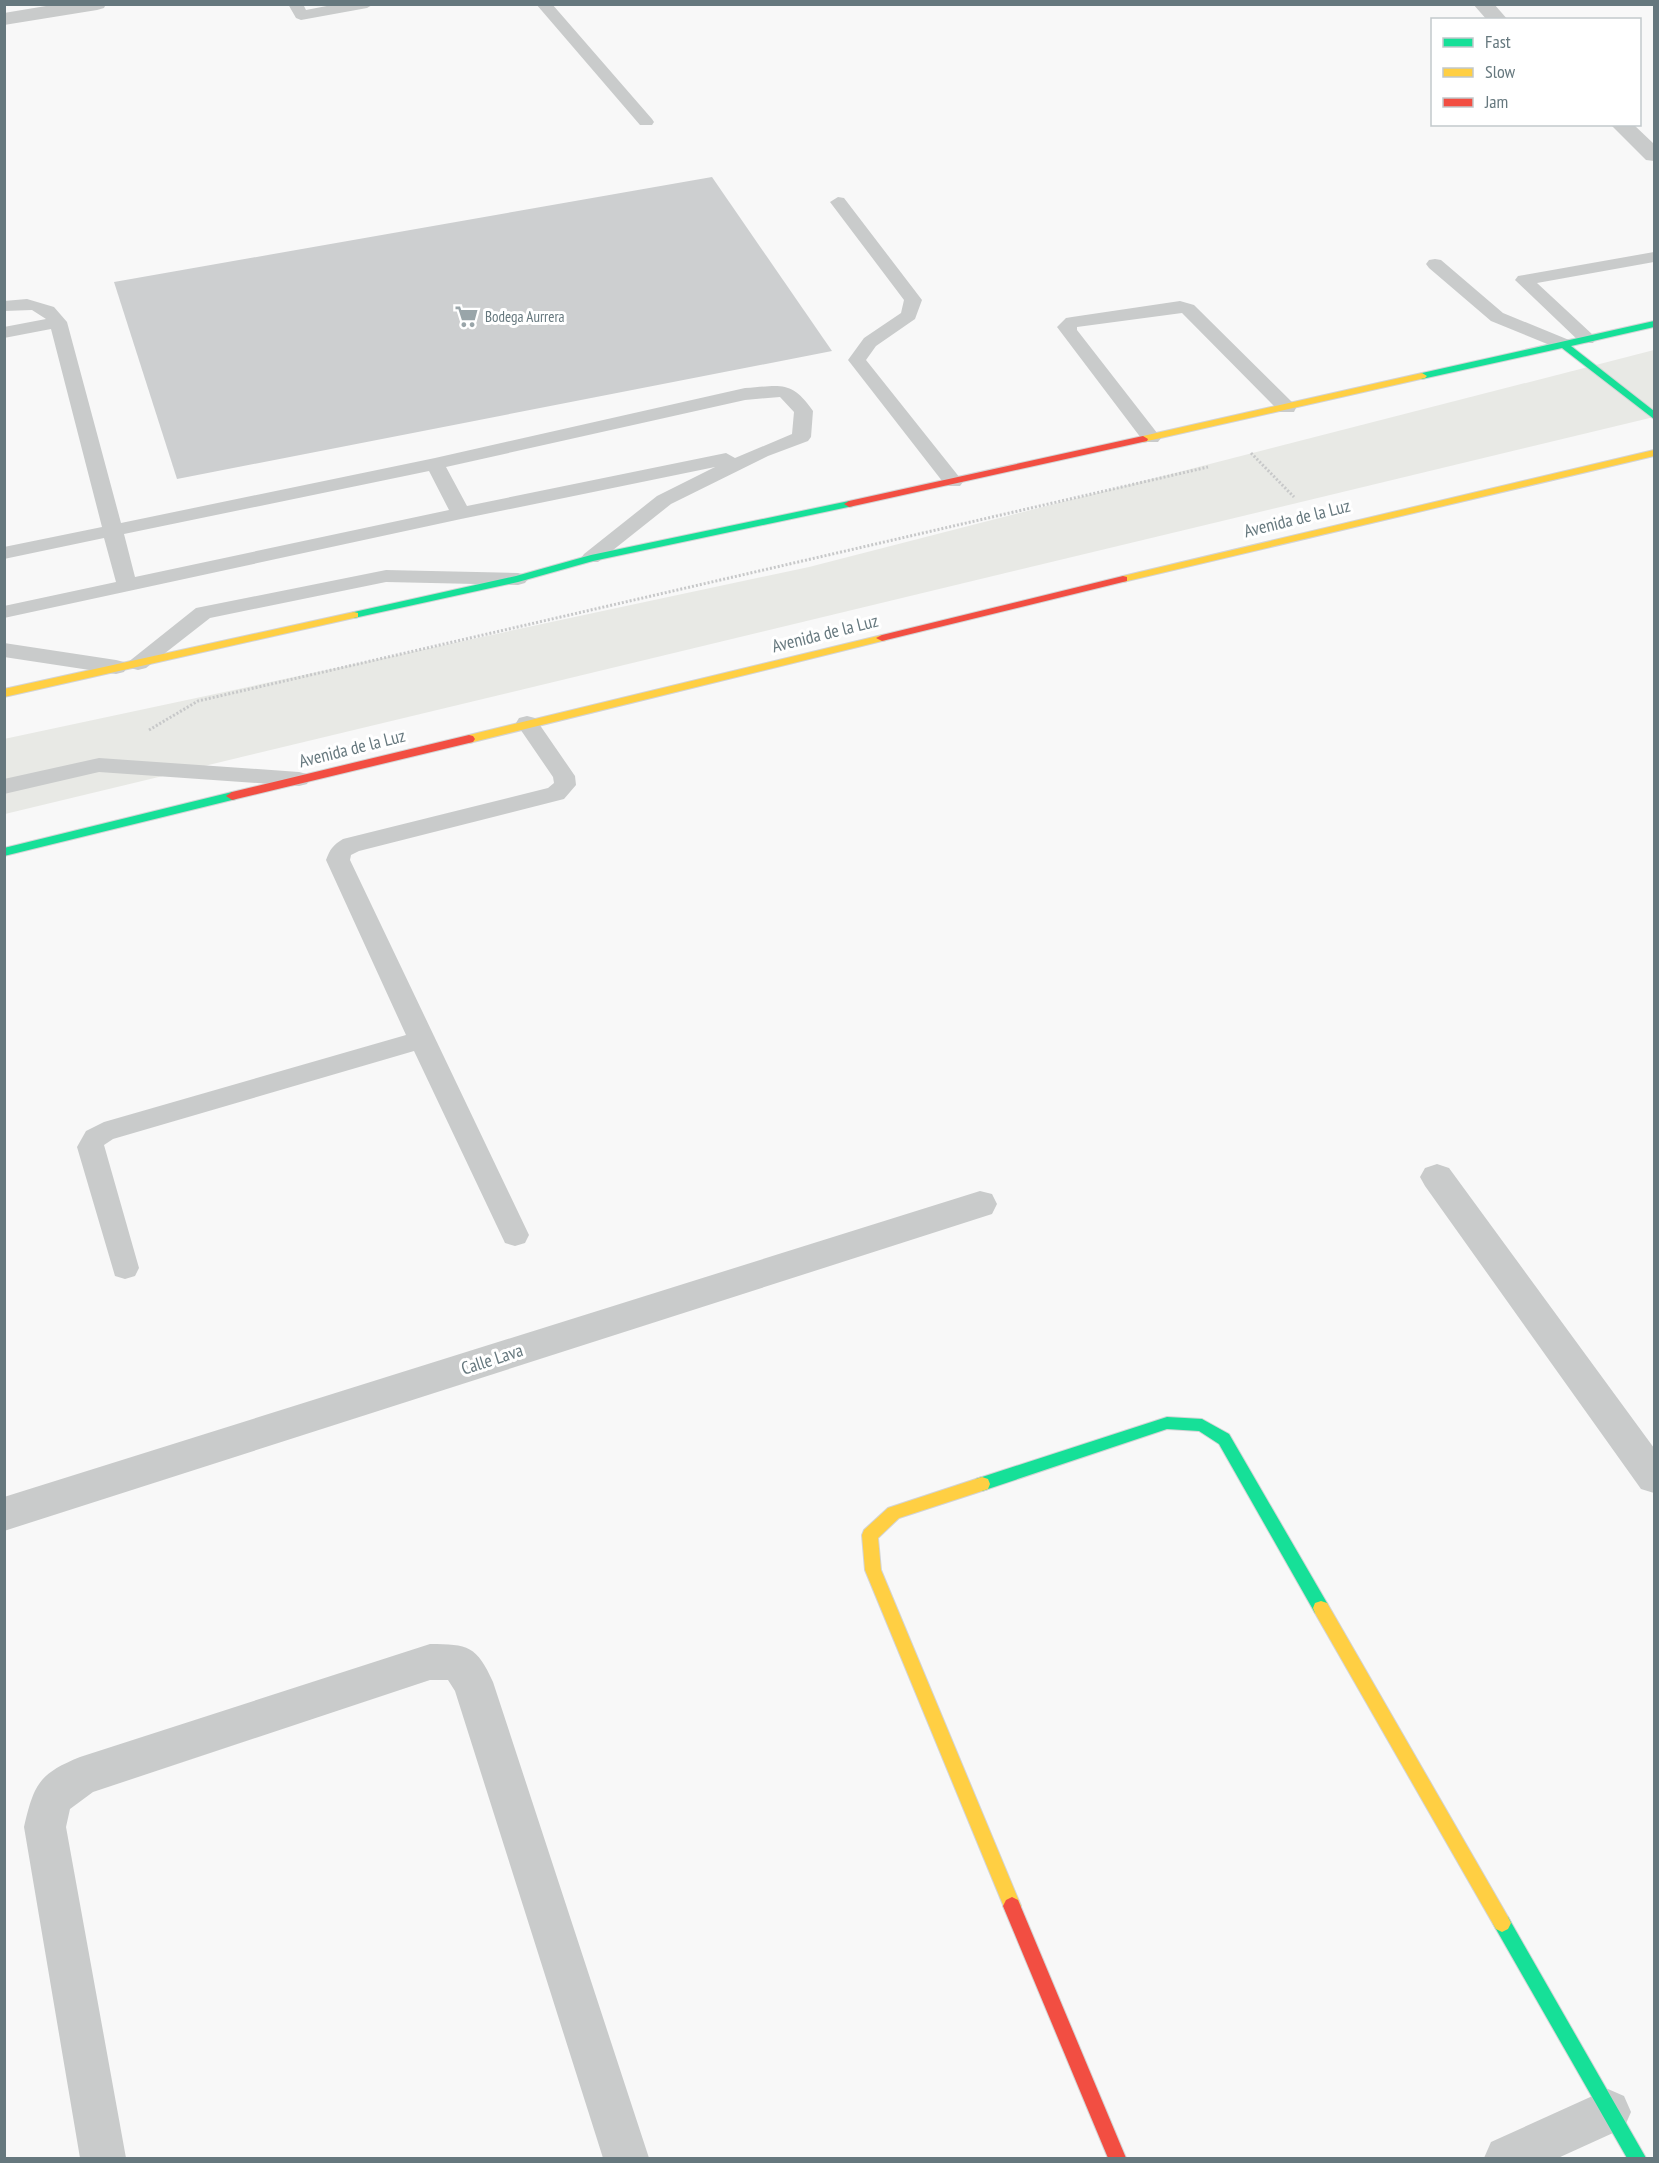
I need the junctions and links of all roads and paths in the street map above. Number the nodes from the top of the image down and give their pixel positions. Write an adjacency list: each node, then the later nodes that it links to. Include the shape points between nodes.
1 (97, 4): 7 (street)
2 (295, 4): 3 (lane, via 301,15)
3 (367, 4)
4 (543, 4): 8 (lane)
5 (1482, 4): 6 (street)
6 (1497, 18)
7 (4, 19)
8 (646, 122)
9 (1622, 126): 10 (street)
10 (1654, 155)
11 (838, 202): 31 (lane, via 913,300 909,315 870,342 857,360)
12 (1654, 257): 18 (lane, via 1524,280)
13 (1436, 264): 19 (lane, via 1497,317)
14 (4, 306): 15 (lane, via 42,306)
15 (58, 322): 17 (lane); 33 (lane)
16 (1654, 324): 18 (main road)
17 (4, 333)
18 (1587, 339): 19 (main road)
19 (1563, 344): 20 (main road); 21 (main road)
20 (1287, 408): 22 (main road); 23 (lane, via 1188,309 1180,306 1072,322 1066,327 1069,333)
21 (1654, 416)
22 (1225, 422): 23 (main road); 27 (path)
23 (1151, 438): 31 (main road)
24 (761, 452): 29 (lane, via 801,437 804,411 785,391 745,394); 32 (lane); 36 (lane, via 664,500)
25 (1654, 453): 34 (main road, Avenida de la Luz)
26 (1265, 454): 27 (path)
27 (1254, 456): 28 (path); 34 (path)
28 (1242, 459)
29 (435, 464): 32 (lane); 33 (lane)
30 (1219, 465): 45 (path, via 198,701)
31 (953, 482): 36 (main road)
32 (461, 513): 38 (lane)
33 (113, 529): 35 (lane); 38 (lane)
34 (1326, 530): 44 (main road, Avenida de la Luz)
35 (4, 554)
36 (591, 558): 37 (main road)
37 (518, 579): 41 (main road); 41 (lane, via 386,576 203,613)
38 (127, 586): 39 (lane)
39 (4, 612)
40 (4, 650): 42 (lane)
41 (138, 663): 42 (main road)
42 (116, 667): 43 (main road)
43 (4, 693)
44 (527, 723): 46 (main road, Avenida de la Luz); 49 (lane, via 564,776 565,785 556,794 351,845 341,851 338,861)
45 (147, 731)
46 (299, 779): 47 (lane, via 99,765); 48 (main road, Avenida de la Luz)
47 (4, 788)
48 (4, 852)
49 (421, 1040): 52 (lane); 53 (lane, via 104,1132 95,1138 90,1147)
50 (1437, 1177): 54 (street)
51 (980, 1204): 55 (street, Calle Lava)
52 (515, 1234)
53 (125, 1268)
54 (1654, 1477)
55 (4, 1514)
56 (1608, 2112): 59 (main road, via 1224,1439 1202,1425 1167,1423 894,1514 870,1535 873,1570); 60 (street); 61 (main road)
57 (103, 2158): 58 (street, via 45,1827 52,1797 80,1777 430,1662 458,1662 473,1682)
58 (626, 2158)
59 (1117, 2158)
60 (1507, 2158)
61 (1636, 2158)

